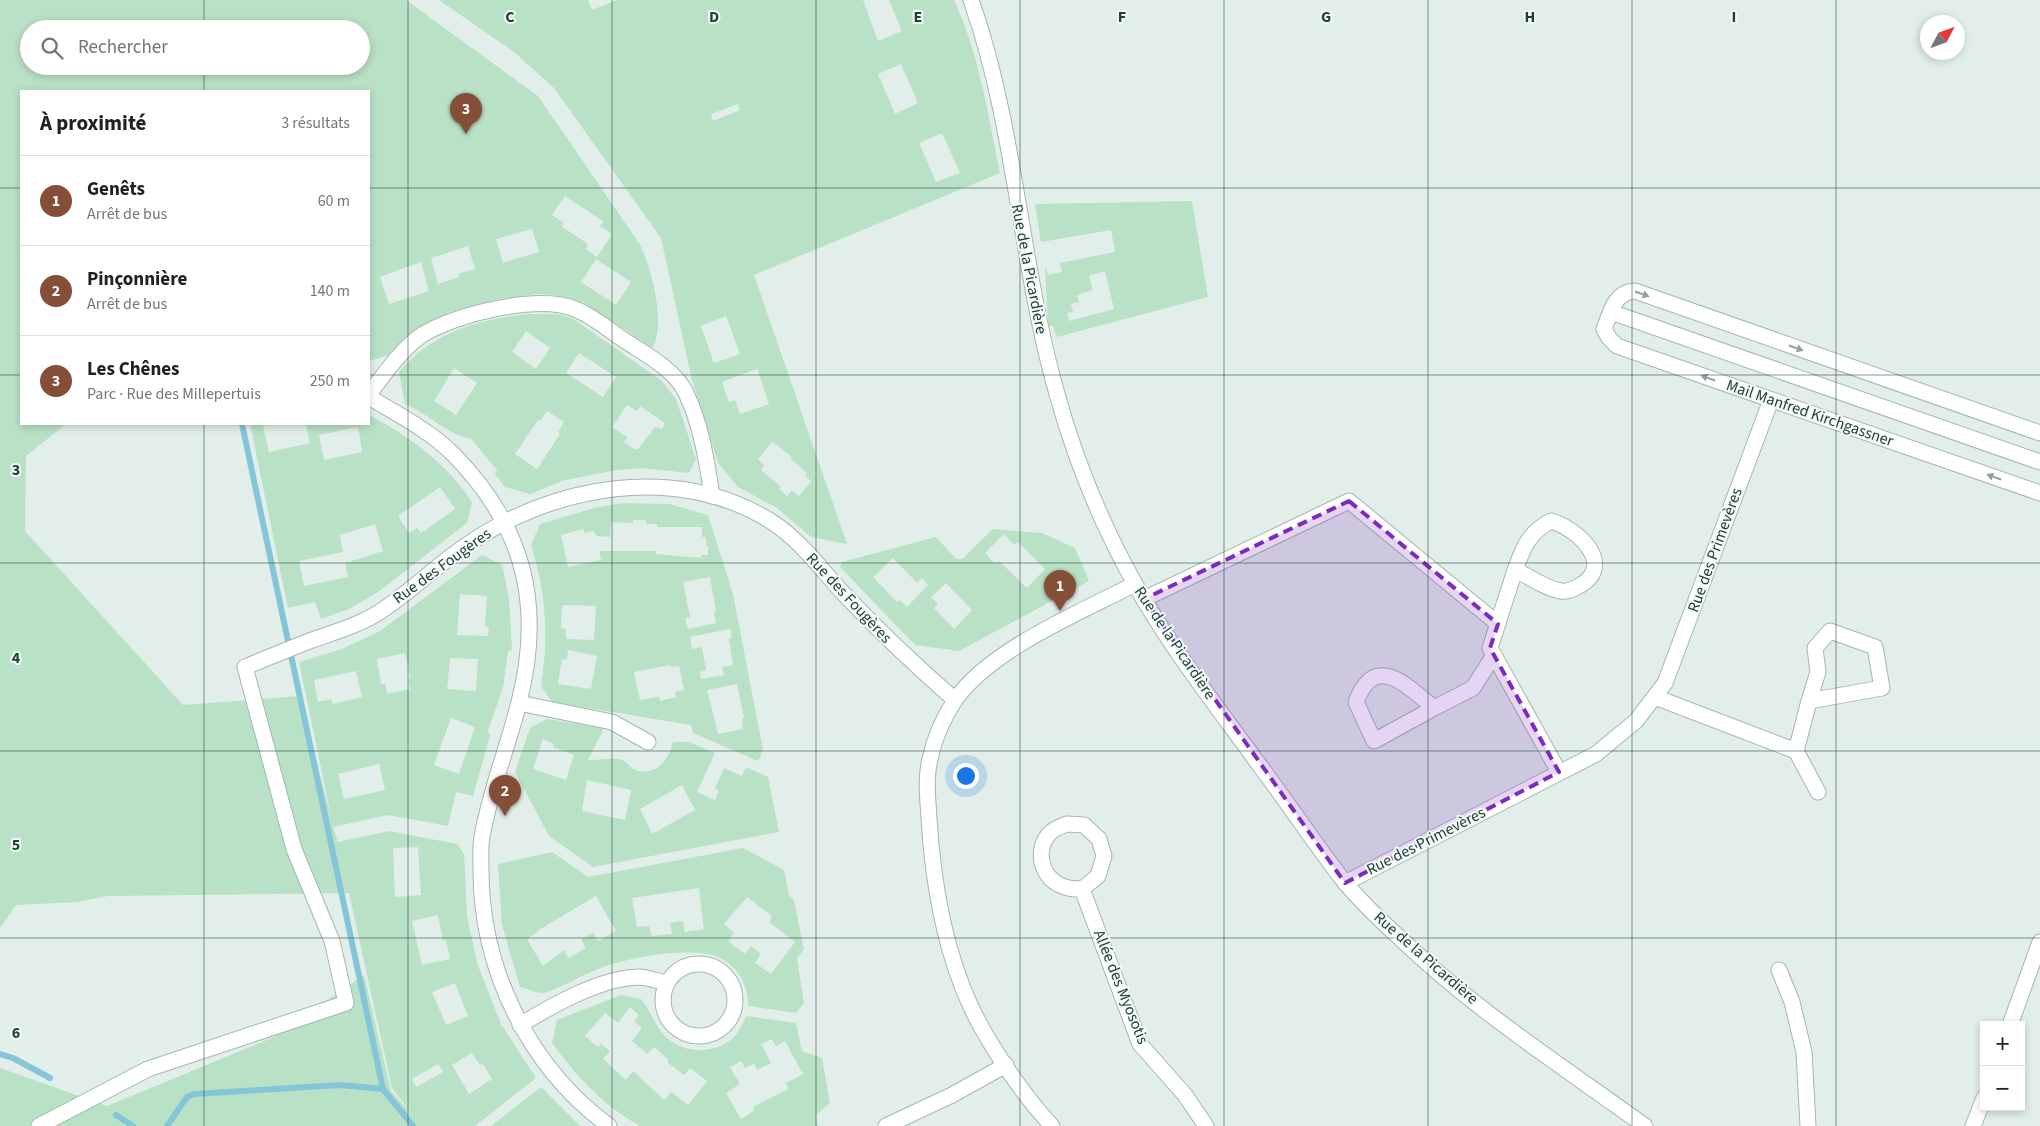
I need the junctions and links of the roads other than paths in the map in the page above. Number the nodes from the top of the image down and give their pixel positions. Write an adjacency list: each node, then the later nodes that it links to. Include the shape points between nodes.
1 (971, 0): 12 (street, Rue de la Picardière, via 987,45 1042,340 1058,397 1103,519)
2 (1611, 312): 5 (street, Mail Manfred Kirchgassner, one-way to 2, via 1617,346 1604,329); 6 (street, Mail Manfred Kirchgassner, one-way to 6, via 1617,297 1624,291 1635,291); 7 (street, Mail Manfred Kirchgassner)
3 (370, 395): 9 (street, via 396,360 421,336 450,322 487,310 527,305 554,304 576,309 648,356 674,376 686,392 707,464)
4 (370, 397): 10 (street, via 452,453)
5 (1771, 400): 8 (street, Mail Manfred Kirchgassner, one-way to 5); 16 (street, Rue des Primevères, via 1665,683)
6 (2040, 433)
7 (2040, 462)
8 (2040, 493)
9 (712, 496): 10 (street, Rue des Fougères, via 680,488 646,486 613,489 578,496); 17 (street, Rue des Fougères, via 738,504 773,523 809,555 906,658)
10 (505, 521): 19 (street, via 522,566 530,609 530,648); 34 (street, Rue des Fougères, via 464,547 381,612 245,666 294,849 332,942 346,1003 148,1069)
11 (1515, 570): 11 (street, via 1566,591 1588,580 1594,570 1594,558 1584,540 1563,524 1551,521 1539,527 1524,543); 14 (street)
12 (1135, 584): 13 (street, Rue de la Picardière); 17 (street, via 1019,645 979,673)
13 (1144, 599): 14 (street, via 1349,501); 25 (street, Rue de la Picardière, via 1172,644)
14 (1498, 624): 15 (street, via 1490,648)
15 (1494, 655): 20 (street, via 1473,688); 23 (street)
16 (1655, 697): 22 (street); 23 (street, Rue des Primevères, via 1636,721 1596,754)
17 (955, 700): 32 (street, via 930,759 927,782 931,846 953,957 971,1007)
18 (1809, 701): 18 (street, via 1882,688 1875,648 1830,631 1815,648 1818,672); 22 (street)
19 (519, 703): 21 (street, via 612,722); 31 (street, via 498,770 482,838 481,881 484,919 493,958)
20 (1434, 708): 20 (street, via 1395,677 1384,674 1371,678 1361,687 1356,702 1374,741)
21 (648, 742)
22 (1796, 751): 24 (street)
23 (1559, 772): 25 (street, Rue des Primevères)
24 (1818, 792)
25 (1346, 883): 39 (street, Rue de la Picardière, via 1403,941 1460,990)
26 (1082, 889): 26 (street, via 1058,885 1042,865 1042,845 1050,832 1067,824 1084,825 1099,839 1104,856 1098,876); 38 (street, Allée des Myosotis, via 1140,1044 1185,1095)
27 (2040, 942): 30 (street)
28 (1779, 970): 40 (street, via 1792,1002 1804,1052)
29 (666, 983): 29 (street, via 680,968 693,964 720,969 733,985 736,1006 727,1025 709,1037 688,1036 670,1024 662,1004); 31 (street, via 641,977 614,980 551,1007)
30 (2011, 1021)
31 (520, 1025): 35 (street, via 564,1083)
32 (1006, 1065): 36 (street); 37 (street)
33 (1980, 1109): 41 (street)
34 (39, 1126)
35 (609, 1126)
36 (886, 1126)
37 (1052, 1126)
38 (1206, 1126)
39 (1645, 1126)
40 (1808, 1126)
41 (1974, 1126)

